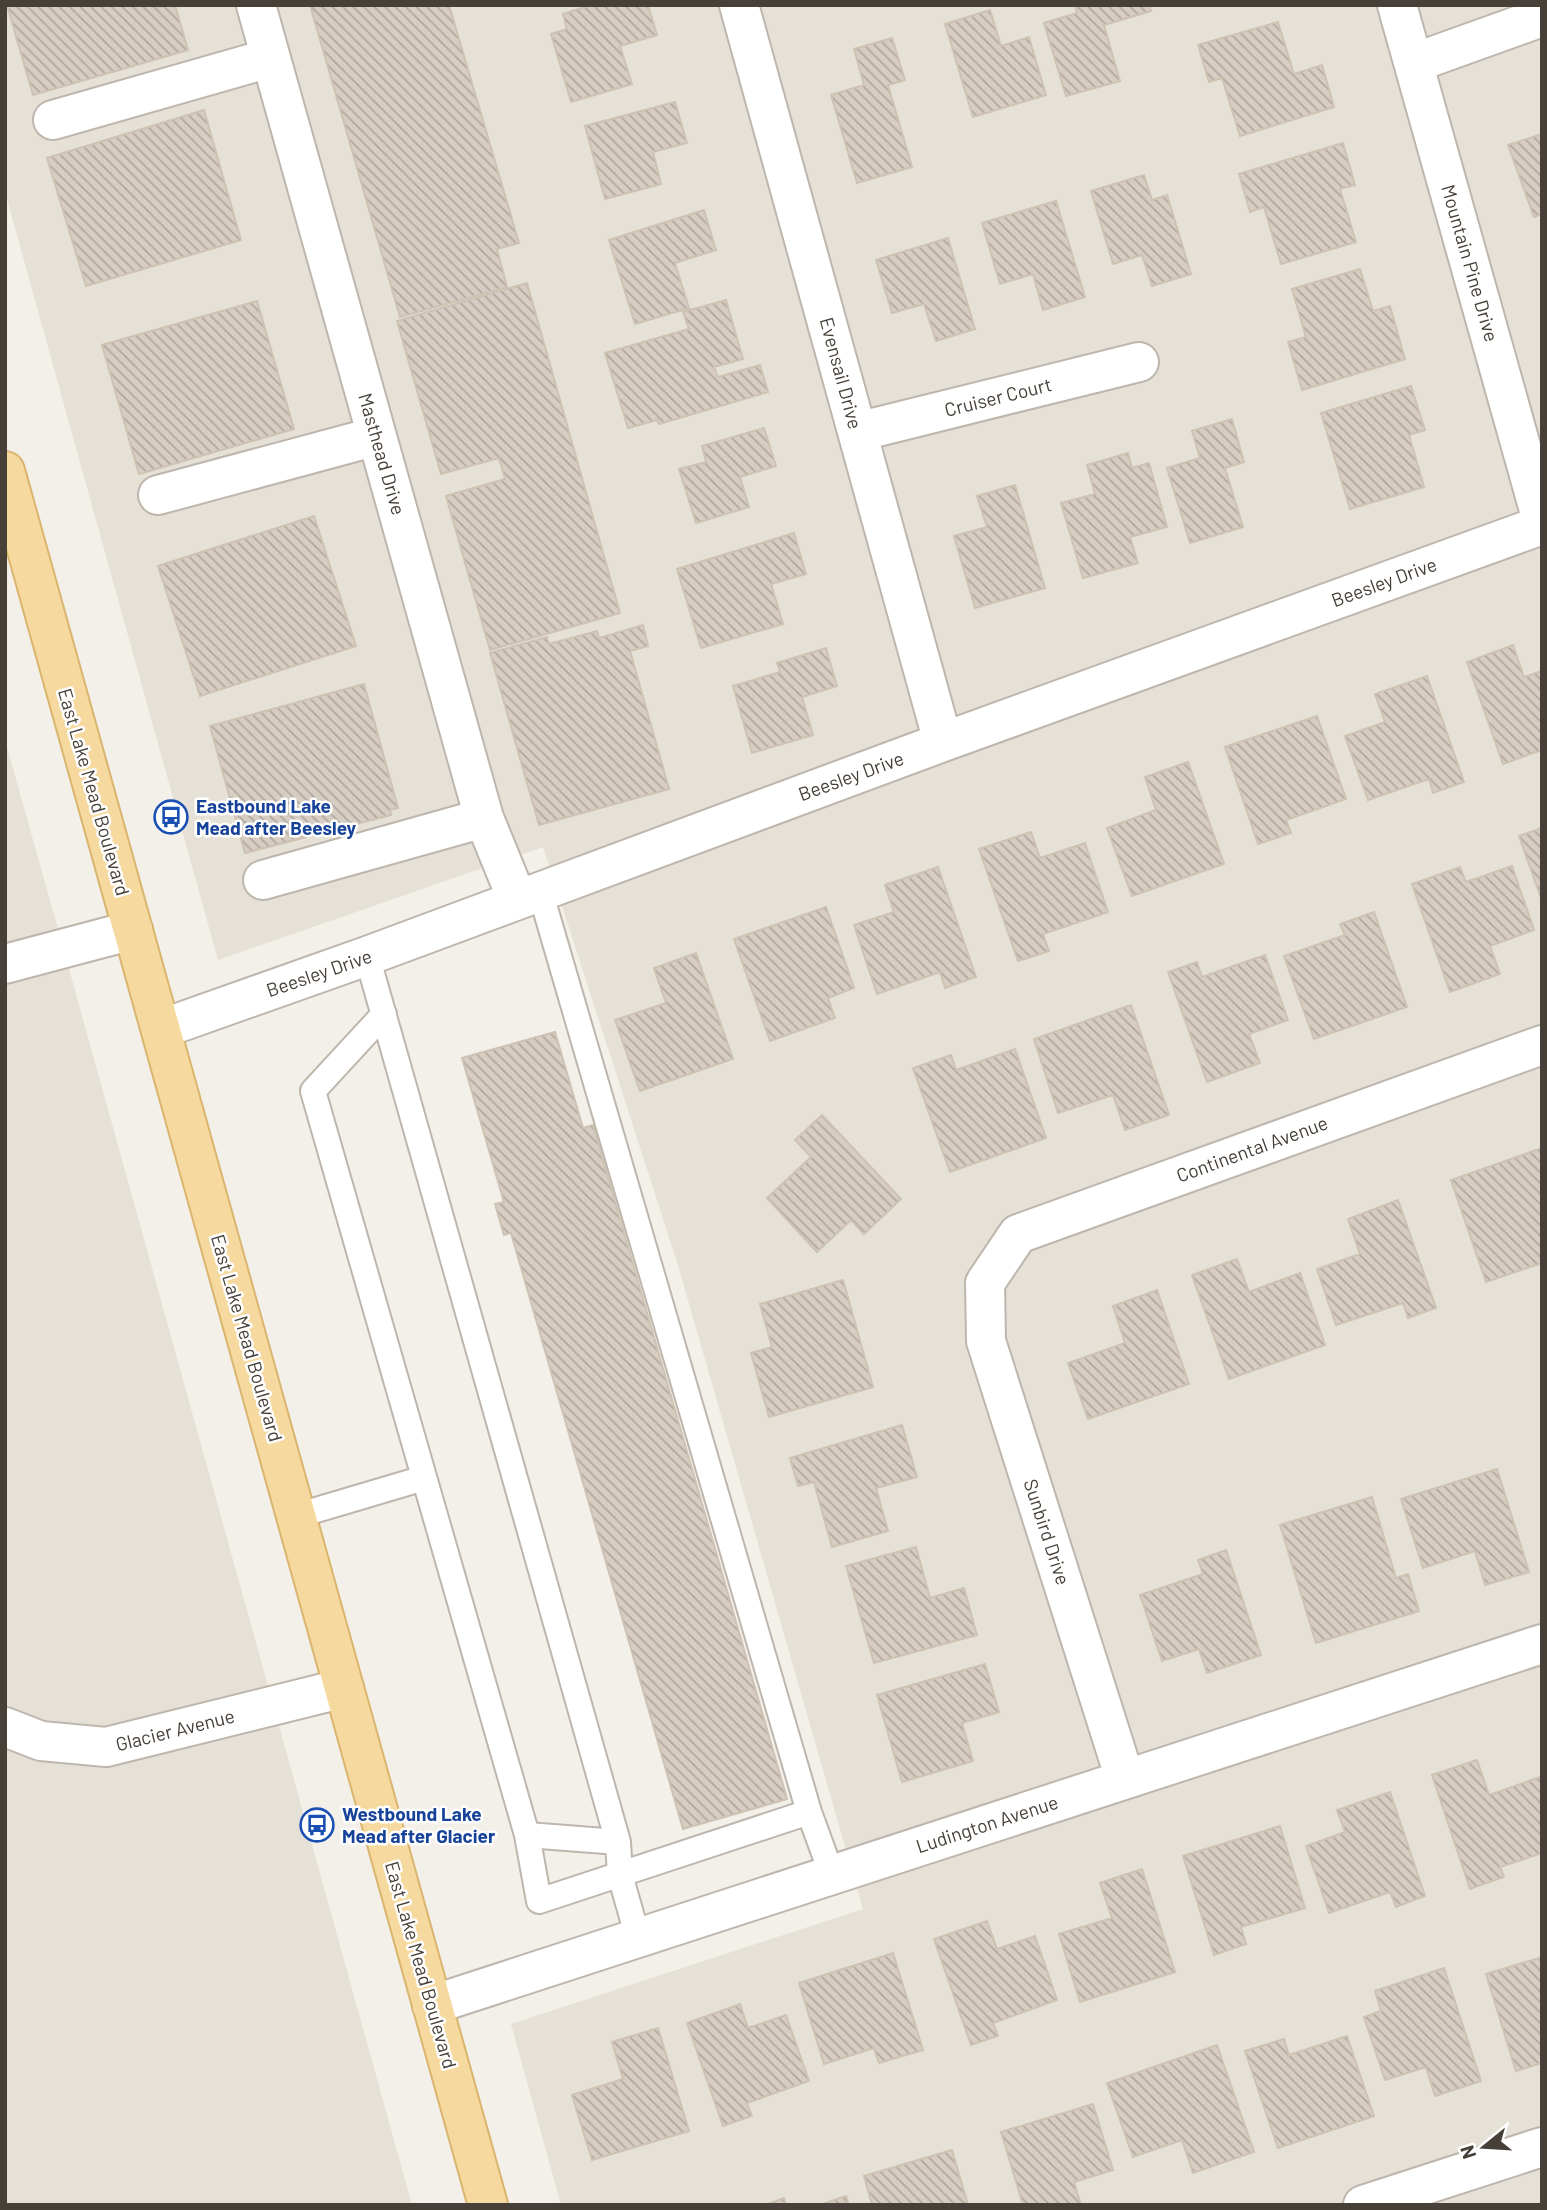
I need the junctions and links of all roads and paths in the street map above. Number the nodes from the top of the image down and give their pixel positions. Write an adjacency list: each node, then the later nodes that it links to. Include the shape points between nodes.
1 (256, 5): 5 (street, Masthead Drive)
2 (739, 5): 9 (street, Evensail Drive)
3 (1398, 5): 6 (street, Mountain Pine Drive)
4 (1542, 17): 6 (street)
5 (270, 58): 7 (street); 10 (street, Masthead Drive)
6 (1414, 63): 13 (street, Mountain Pine Drive)
7 (53, 120)
8 (1139, 362): 9 (street, Cruiser Court)
9 (857, 432): 14 (street, Evensail Drive)
10 (377, 436): 12 (street); 15 (street, Masthead Drive)
11 (5, 471): 18 (main road, East Lake Mead Boulevard)
12 (158, 495)
13 (1542, 523): 14 (street, Beesley Drive)
14 (943, 741): 17 (street, Beesley Drive)
15 (484, 818): 16 (street); 17 (street, Masthead Drive)
16 (263, 880)
17 (528, 895): 19 (street, Beesley Drive); 31 (lane)
18 (133, 930): 20 (street); 22 (main road, East Lake Mead Boulevard)
19 (367, 956): 21 (lane); 22 (street, Beesley Drive)
20 (5, 964)
21 (384, 1014): 25 (lane, via 313,1090); 33 (lane)
22 (161, 1029): 26 (main road, East Lake Mead Boulevard)
23 (1542, 1045): 24 (street, Continental Avenue, via 1018,1234)
24 (985, 1283): 30 (street, Sunbird Drive, via 986,1340)
25 (424, 1478): 26 (lane); 32 (lane)
26 (296, 1516): 28 (main road, East Lake Mead Boulevard)
27 (1542, 1644): 30 (street, Ludington Avenue)
28 (344, 1688): 29 (street, Glacier Avenue, via 106,1746 41,1741); 37 (main road, East Lake Mead Boulevard)
29 (5, 1727)
30 (1125, 1779): 35 (street, Ludington Avenue)
31 (810, 1812): 34 (lane); 35 (lane)
32 (527, 1835): 33 (lane); 34 (lane, via 539,1901)
33 (618, 1842): 34 (lane)
34 (620, 1875): 36 (lane)
35 (832, 1875): 36 (street, Ludington Avenue)
36 (638, 1938): 37 (street, Ludington Avenue)
37 (432, 2005): 39 (main road, East Lake Mead Boulevard)
38 (1542, 2147): 40 (street)
39 (488, 2205)
40 (1363, 2205)

